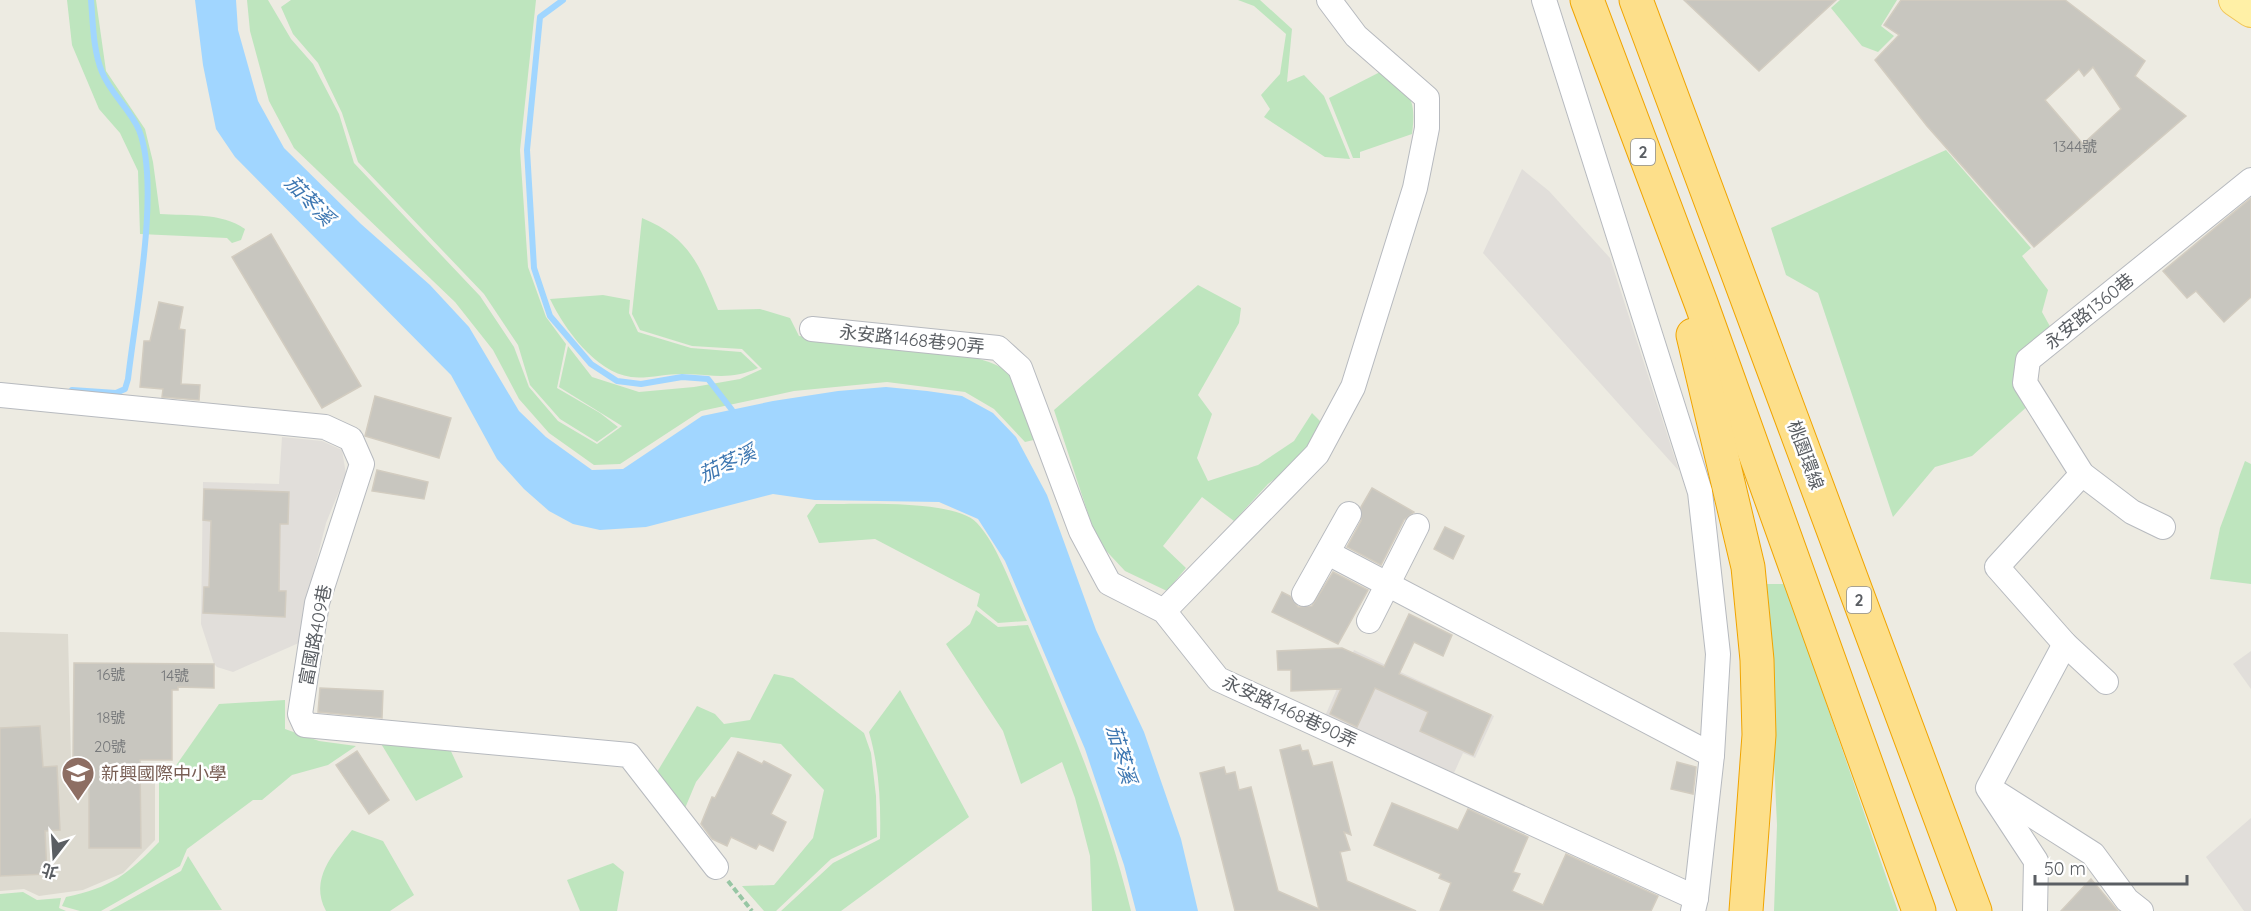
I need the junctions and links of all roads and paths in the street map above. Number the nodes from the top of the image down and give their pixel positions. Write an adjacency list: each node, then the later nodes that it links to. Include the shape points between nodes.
1 (1329, 0): 18 (lane, via 1356,36 1427,98 1427,128 1415,188 1353,387 1317,454)
2 (1544, 0): 22 (lane, via 1700,492 1718,654)
3 (1587, 0): 8 (highway, 2, via 1661,199)
4 (1636, 0): 29 (highway, 桃園環線 / 2)
5 (2235, 0): 6 (main road)
6 (2251, 11)
7 (2251, 180): 11 (lane, 永安路1360巷, via 2028,360 2025,383)
8 (1694, 306): 27 (highway, via 1748,567 1755,636 1759,735); 28 (highway)
9 (812, 329): 18 (lane, 永安路1468巷90弄, via 998,348 1020,369 1081,531 1109,583)
10 (0, 395): 24 (lane, 富國路409巷, via 325,427 351,440 362,464 317,603 300,714 305,725 628,755)
11 (2082, 474): 14 (lane, via 2132,512); 20 (lane, via 1997,567)
12 (1349, 514): 15 (lane)
13 (1417, 526): 16 (lane)
14 (2163, 527)
15 (1328, 553): 16 (lane); 17 (lane)
16 (1388, 585): 19 (lane); 22 (lane)
17 (1304, 594)
18 (1164, 611): 25 (lane, 永安路1468巷90弄, via 1218,679)
19 (1369, 621)
20 (2065, 644): 21 (lane); 23 (lane)
21 (2106, 682)
22 (1712, 756): 25 (lane)
23 (1988, 788): 30 (lane, via 2036,861); 31 (lane, via 2093,854 2127,900)
24 (716, 867): 26 (path)
25 (1694, 904)
26 (752, 911)
27 (1746, 911)
28 (1918, 911)
29 (1975, 911)
30 (2035, 911)
31 (2141, 911)

